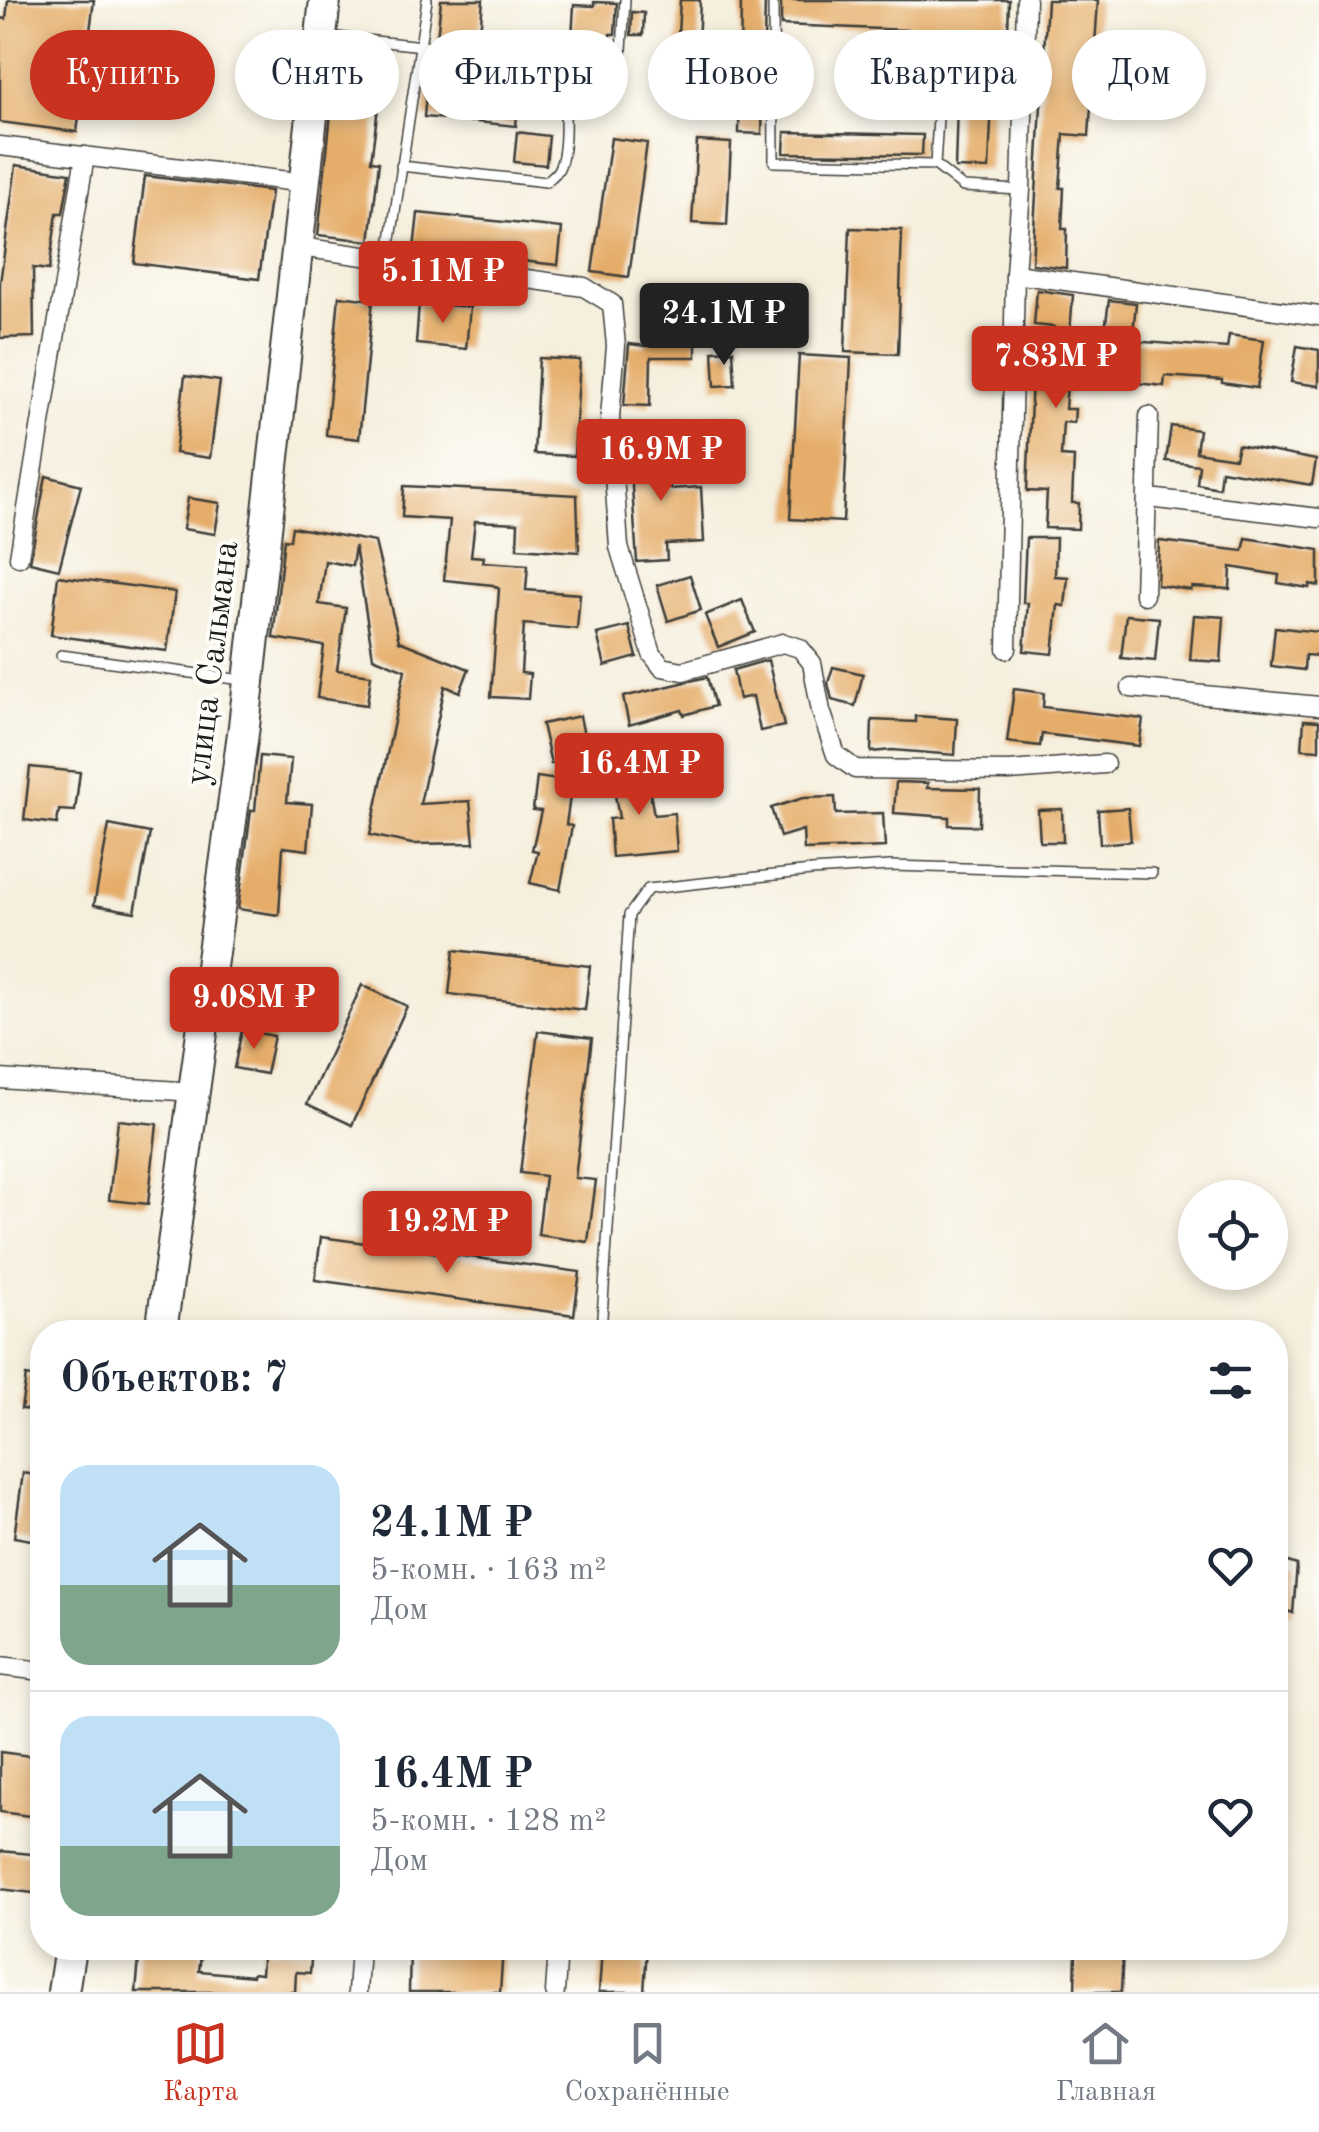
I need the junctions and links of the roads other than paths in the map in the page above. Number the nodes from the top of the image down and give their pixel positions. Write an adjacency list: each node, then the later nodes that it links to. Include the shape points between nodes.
1 (325, 0): 6 (main road, улица Сальмана)
2 (427, 0): 7 (lane)
3 (625, 0): 8 (lane)
4 (773, 0): 15 (lane, via 774,162)
5 (1026, 0): 18 (street)
6 (322, 30)
7 (423, 30)
8 (623, 30)
9 (419, 58): 16 (lane)
10 (312, 120): 17 (main road, улица Сальмана)
11 (563, 120): 16 (lane, via 558,170 546,182)
12 (938, 120): 15 (lane)
13 (0, 146): 14 (street)
14 (85, 156): 17 (street); 26 (street)
15 (935, 165): 18 (lane, via 964,187)
16 (401, 166): 20 (lane)
17 (305, 183): 19 (main road, улица Сальмана)
18 (1021, 190): 21 (street)
19 (300, 247): 20 (street); 30 (main road, улица Сальмана)
20 (388, 260): 33 (street, via 584,287 612,304 610,417 619,547 652,654 662,667 683,671 783,643 800,648 812,663 836,755 855,769 1009,772)
21 (1015, 274): 22 (street); 28 (street)
22 (1319, 316)
23 (1150, 416): 24 (street)
24 (1150, 498): 25 (street); 27 (street)
25 (1319, 518)
26 (19, 557)
27 (1144, 596)
28 (1008, 649)
29 (61, 655): 30 (lane)
30 (249, 681): 36 (main road, улица Сальмана)
31 (1131, 688): 32 (street)
32 (1319, 706)
33 (1105, 764)
34 (1152, 873): 38 (lane, via 890,866 648,890 629,915)
35 (0, 1079): 36 (street)
36 (194, 1092): 37 (main road, улица Сальмана)
37 (163, 1320)
38 (602, 1320)
39 (0, 1666): 40 (street)
40 (30, 1670)
41 (68, 1960): 44 (main road)
42 (359, 1960): 45 (street)
43 (557, 1960): 46 (street)
44 (62, 1992)
45 (357, 1992)
46 (555, 1992)

